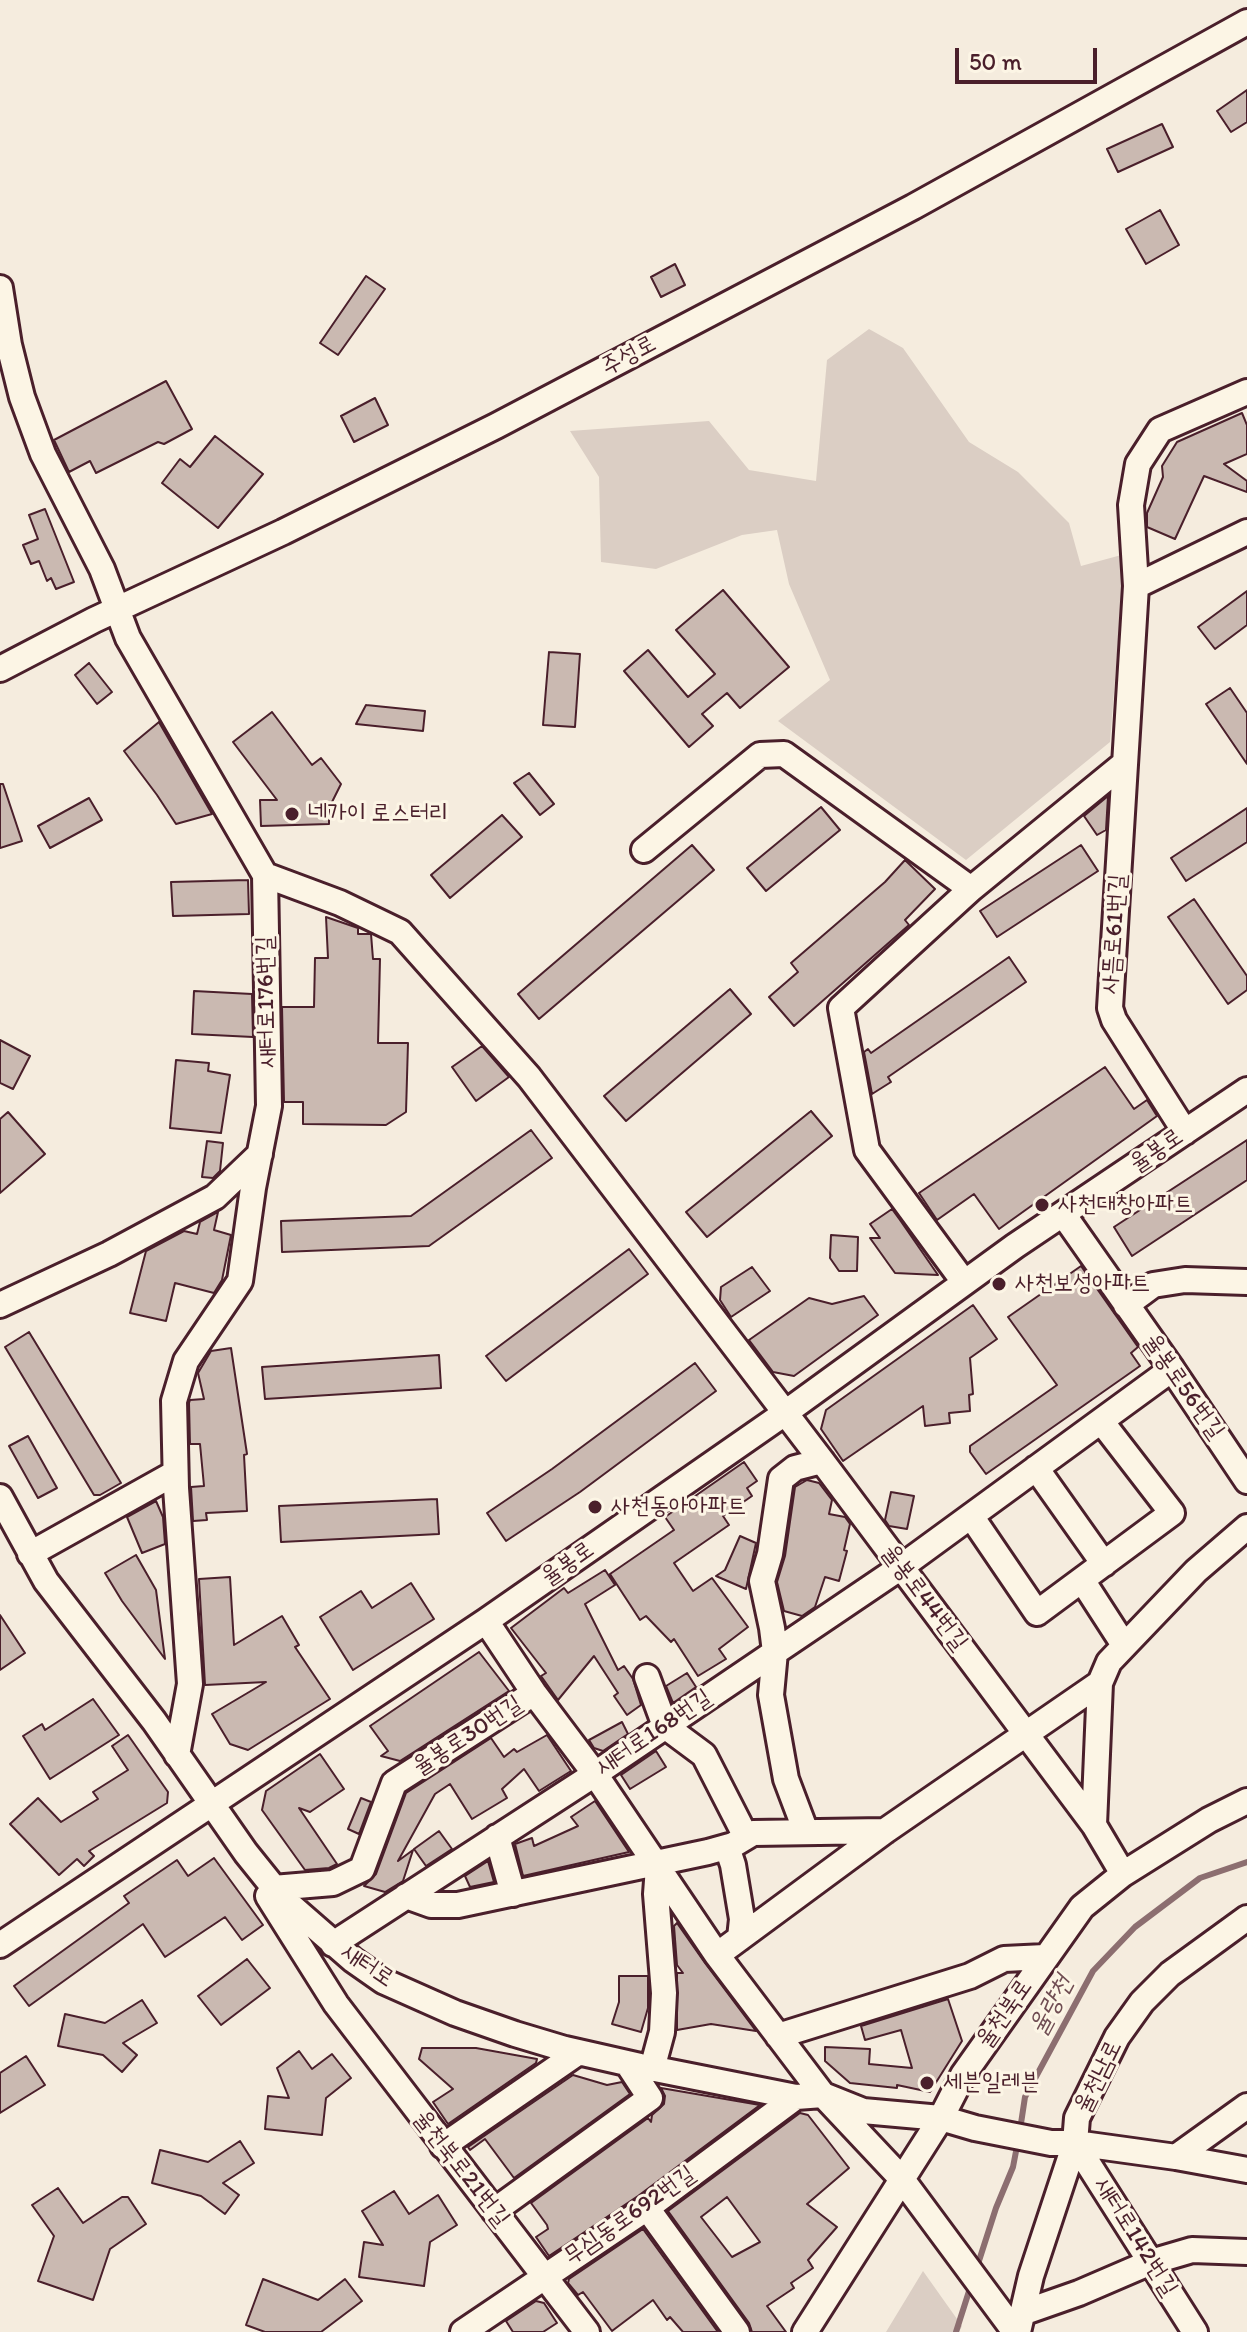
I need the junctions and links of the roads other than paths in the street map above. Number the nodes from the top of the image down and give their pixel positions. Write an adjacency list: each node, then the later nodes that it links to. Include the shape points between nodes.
1 (1247, 22): 6 (street, 주성로, via 913,207 496,426)
2 (0, 288): 6 (street, 새터로176번길, via 9,345 37,440 102,569)
3 (1247, 392): 5 (street, 사뜸로61번길, via 1160,430 1138,464 1131,505)
4 (1247, 532): 5 (street)
5 (1136, 586): 8 (street, 사뜸로61번길)
6 (116, 611): 7 (street, 주성로); 10 (street, 새터로176번길)
7 (0, 669)
8 (1125, 763): 11 (street); 13 (street, 사뜸로61번길, via 1110,1008)
9 (644, 850): 11 (street, via 760,755 784,754)
10 (265, 875): 14 (street, 새터로176번길, via 269,1106); 21 (street, 율봉로44번길, via 340,903 410,941 529,1077)
11 (971, 889): 16 (street, via 841,1008 867,1150)
12 (1247, 1090): 13 (street, 율봉로)
13 (1185, 1132): 15 (street, 율봉로)
14 (260, 1154): 18 (street, via 215,1197); 25 (street, 새터로176번길, via 240,1281 186,1361 174,1401)
15 (1063, 1214): 16 (street, 율봉로); 19 (street, 율봉로56번길)
16 (964, 1282): 21 (street, 율봉로)
17 (1247, 1282): 19 (street, via 1153,1285)
18 (0, 1305)
19 (1126, 1305): 20 (street, 율봉로56번길)
20 (1172, 1369): 22 (street, 새터로168번길); 26 (street, 율봉로56번길)
21 (785, 1413): 23 (street, 율봉로44번길); 34 (street, 율봉로)
22 (1101, 1421): 24 (street, 새터로168번길); 31 (street, via 1172,1513)
23 (822, 1461): 32 (street, 율봉로44번길); 36 (street, via 795,1468 781,1479 762,1581)
24 (1036, 1468): 28 (street, 새터로168번길); 31 (street)
25 (175, 1473): 30 (street); 42 (street, 새터로176번길, via 190,1684)
26 (1247, 1481)
27 (0, 1497): 30 (street, 새터로)
28 (971, 1516): 32 (street, 새터로168번길); 33 (street, via 1037,1613)
29 (1247, 1527): 35 (street)
30 (30, 1554): 42 (street, 새터로)
31 (1104, 1564): 33 (street)
32 (901, 1567): 36 (street, 새터로168번길); 41 (street, 율봉로44번길)
33 (1082, 1580): 35 (street)
34 (486, 1621): 39 (street, 율봉로30번길); 45 (street, 율봉로)
35 (1124, 1645): 38 (street)
36 (775, 1652): 40 (street, 새터로168번길); 49 (street, via 771,1695 786,1779)
37 (647, 1677): 40 (street)
38 (1100, 1683): 41 (street); 46 (street)
39 (534, 1693): 43 (street, 율봉로30번길); 54 (street, 율봉로30번길, via 394,1783 362,1869 333,1883)
40 (665, 1726): 43 (street, 새터로168번길); 51 (street, via 704,1755)
41 (1026, 1734): 46 (street, 율봉로44번길); 47 (street)
42 (177, 1755): 45 (street, 새터로)
43 (595, 1774): 50 (street, 새터로168번길); 52 (street, 율봉로30번길)
44 (1247, 1801): 53 (street, 율천북로)
45 (212, 1804): 48 (street, 새터로); 60 (street, 율봉로)
46 (1094, 1825): 53 (street, 율봉로44번길)
47 (885, 1831): 49 (street); 58 (street)
48 (231, 1832): 54 (street, 새터로); 64 (street, 율천북로21번길)
49 (806, 1832): 51 (street, via 753,1833)
50 (497, 1837): 55 (street); 56 (street, 새터로168번길)
51 (736, 1842): 52 (street); 58 (street)
52 (656, 1864): 55 (street); 61 (street, 율봉로30번길); 68 (street, via 664,1993 662,2032)
53 (1123, 1874): 62 (street, 율천북로, via 1082,1907)
54 (273, 1888): 59 (street, 새터로)
55 (513, 1894): 56 (street, via 458,1905 431,1905)
56 (406, 1896): 59 (street, 새터로168번길)
57 (1247, 1918): 73 (street, 율천남로, via 1187,1960 1142,2002 1117,2037)
58 (740, 1938): 61 (street)
59 (333, 1944): 63 (street, 새터로)
60 (0, 1945)
61 (717, 1955): 65 (street, 율봉로30번길)
62 (1045, 1957): 65 (street, via 1004,1959 970,1976); 72 (street, 율천북로, via 963,2075)
63 (373, 1974): 64 (street, via 340,1976 333,1990); 66 (street, 새터로, via 455,2013)
64 (336, 2004): 74 (street, 율천북로21번길)
65 (778, 2036): 69 (street, 율봉로30번길)
66 (579, 2052): 67 (street, 새터로); 74 (street)
67 (627, 2063): 68 (street, 새터로); 79 (street, via 650,2098)
68 (652, 2069): 70 (street, 새터로)
69 (823, 2095): 70 (street, 새터로); 72 (street, 새터로, via 863,2111); 77 (street, 율봉로30번길)
70 (796, 2097): 78 (street, 무심동로692번길)
71 (1247, 2106): 75 (street)
72 (941, 2118): 73 (street, 새터로); 77 (street, 율천북로)
73 (1063, 2143): 75 (street, 새터로); 81 (street, 새터로142번길); 83 (street, 율천남로)
74 (443, 2146): 79 (street, 율천북로21번길)
75 (1176, 2157): 76 (street, 새터로)
76 (1247, 2170)
77 (901, 2178): 83 (street, 율봉로30번길, via 995,2305); 87 (street, 율천북로)
78 (647, 2208): 82 (street, 무심동로692번길); 86 (street)
79 (494, 2211): 82 (street, 율천북로21번길)
80 (1247, 2252): 81 (street, via 1192,2250)
81 (1151, 2262): 83 (street); 88 (street, 새터로142번길)
82 (544, 2275): 84 (street, 무심동로692번길); 85 (street, 율천북로21번길)
83 (1018, 2326)
84 (463, 2332)
85 (587, 2332)
86 (737, 2332)
87 (805, 2332)
88 (1195, 2332)

